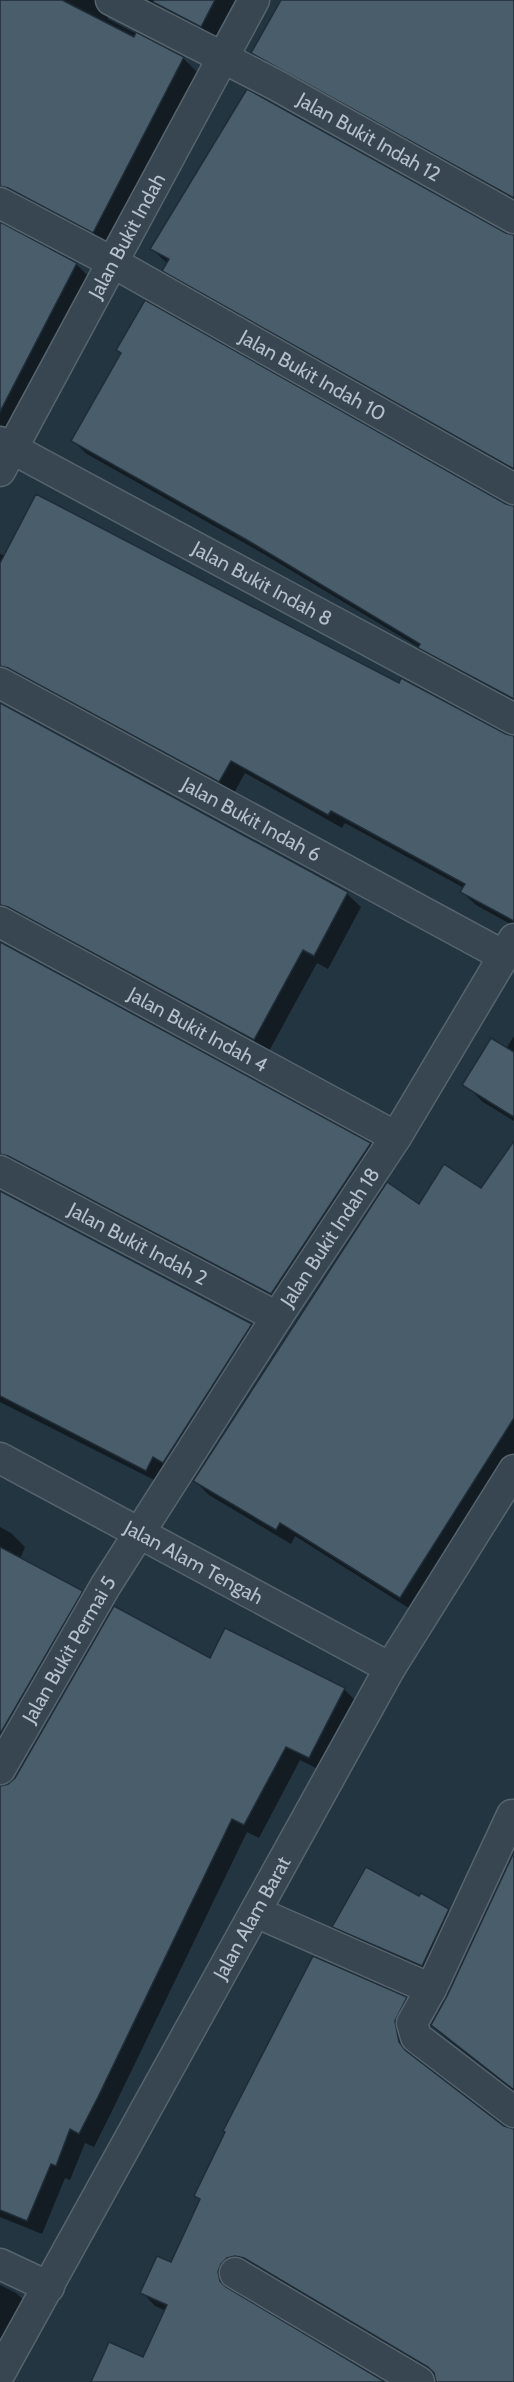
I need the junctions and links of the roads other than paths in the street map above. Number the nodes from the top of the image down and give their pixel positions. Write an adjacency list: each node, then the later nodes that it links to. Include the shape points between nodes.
1 (111, 0): 3 (street, Jalan Bukit Indah 12)
2 (254, 0): 3 (street, Jalan Bukit Indah)
3 (224, 57): 5 (street, Jalan Bukit Indah 12); 6 (street, Jalan Bukit Indah)
4 (0, 203): 6 (street, Jalan Bukit Indah 10)
5 (514, 218)
6 (112, 262): 7 (street, Jalan Bukit Indah); 8 (street, Jalan Bukit Indah 10)
7 (4, 454): 10 (street, Jalan Bukit Indah 8)
8 (514, 489)
9 (0, 683): 12 (street, Jalan Bukit Indah 6)
10 (514, 719)
11 (0, 922): 13 (street, Jalan Bukit Indah 4)
12 (509, 948): 13 (street, Jalan Bukit Indah 18)
13 (396, 1137): 15 (street, Jalan Bukit Indah 18)
14 (0, 1172): 15 (street, Jalan Bukit Indah 2)
15 (277, 1317): 18 (street, Jalan Bukit Indah 18)
16 (0, 1458): 18 (street, Jalan Alam Tengah)
17 (514, 1470): 19 (street, Jalan Alam Barat)
18 (140, 1533): 19 (street, Jalan Alam Tengah); 20 (street, Jalan Bukit Permai 5)
19 (390, 1668): 22 (street, Jalan Alam Barat)
20 (0, 1769)
21 (513, 1814): 23 (street)
22 (256, 1912): 23 (street); 27 (street, Jalan Alam Barat)
23 (431, 1989): 24 (street, via 412,2023 416,2037)
24 (514, 2112)
25 (0, 2264): 27 (street)
26 (236, 2273): 29 (street)
27 (49, 2287): 28 (street, Jalan Alam Barat)
28 (0, 2373)
29 (419, 2382)

